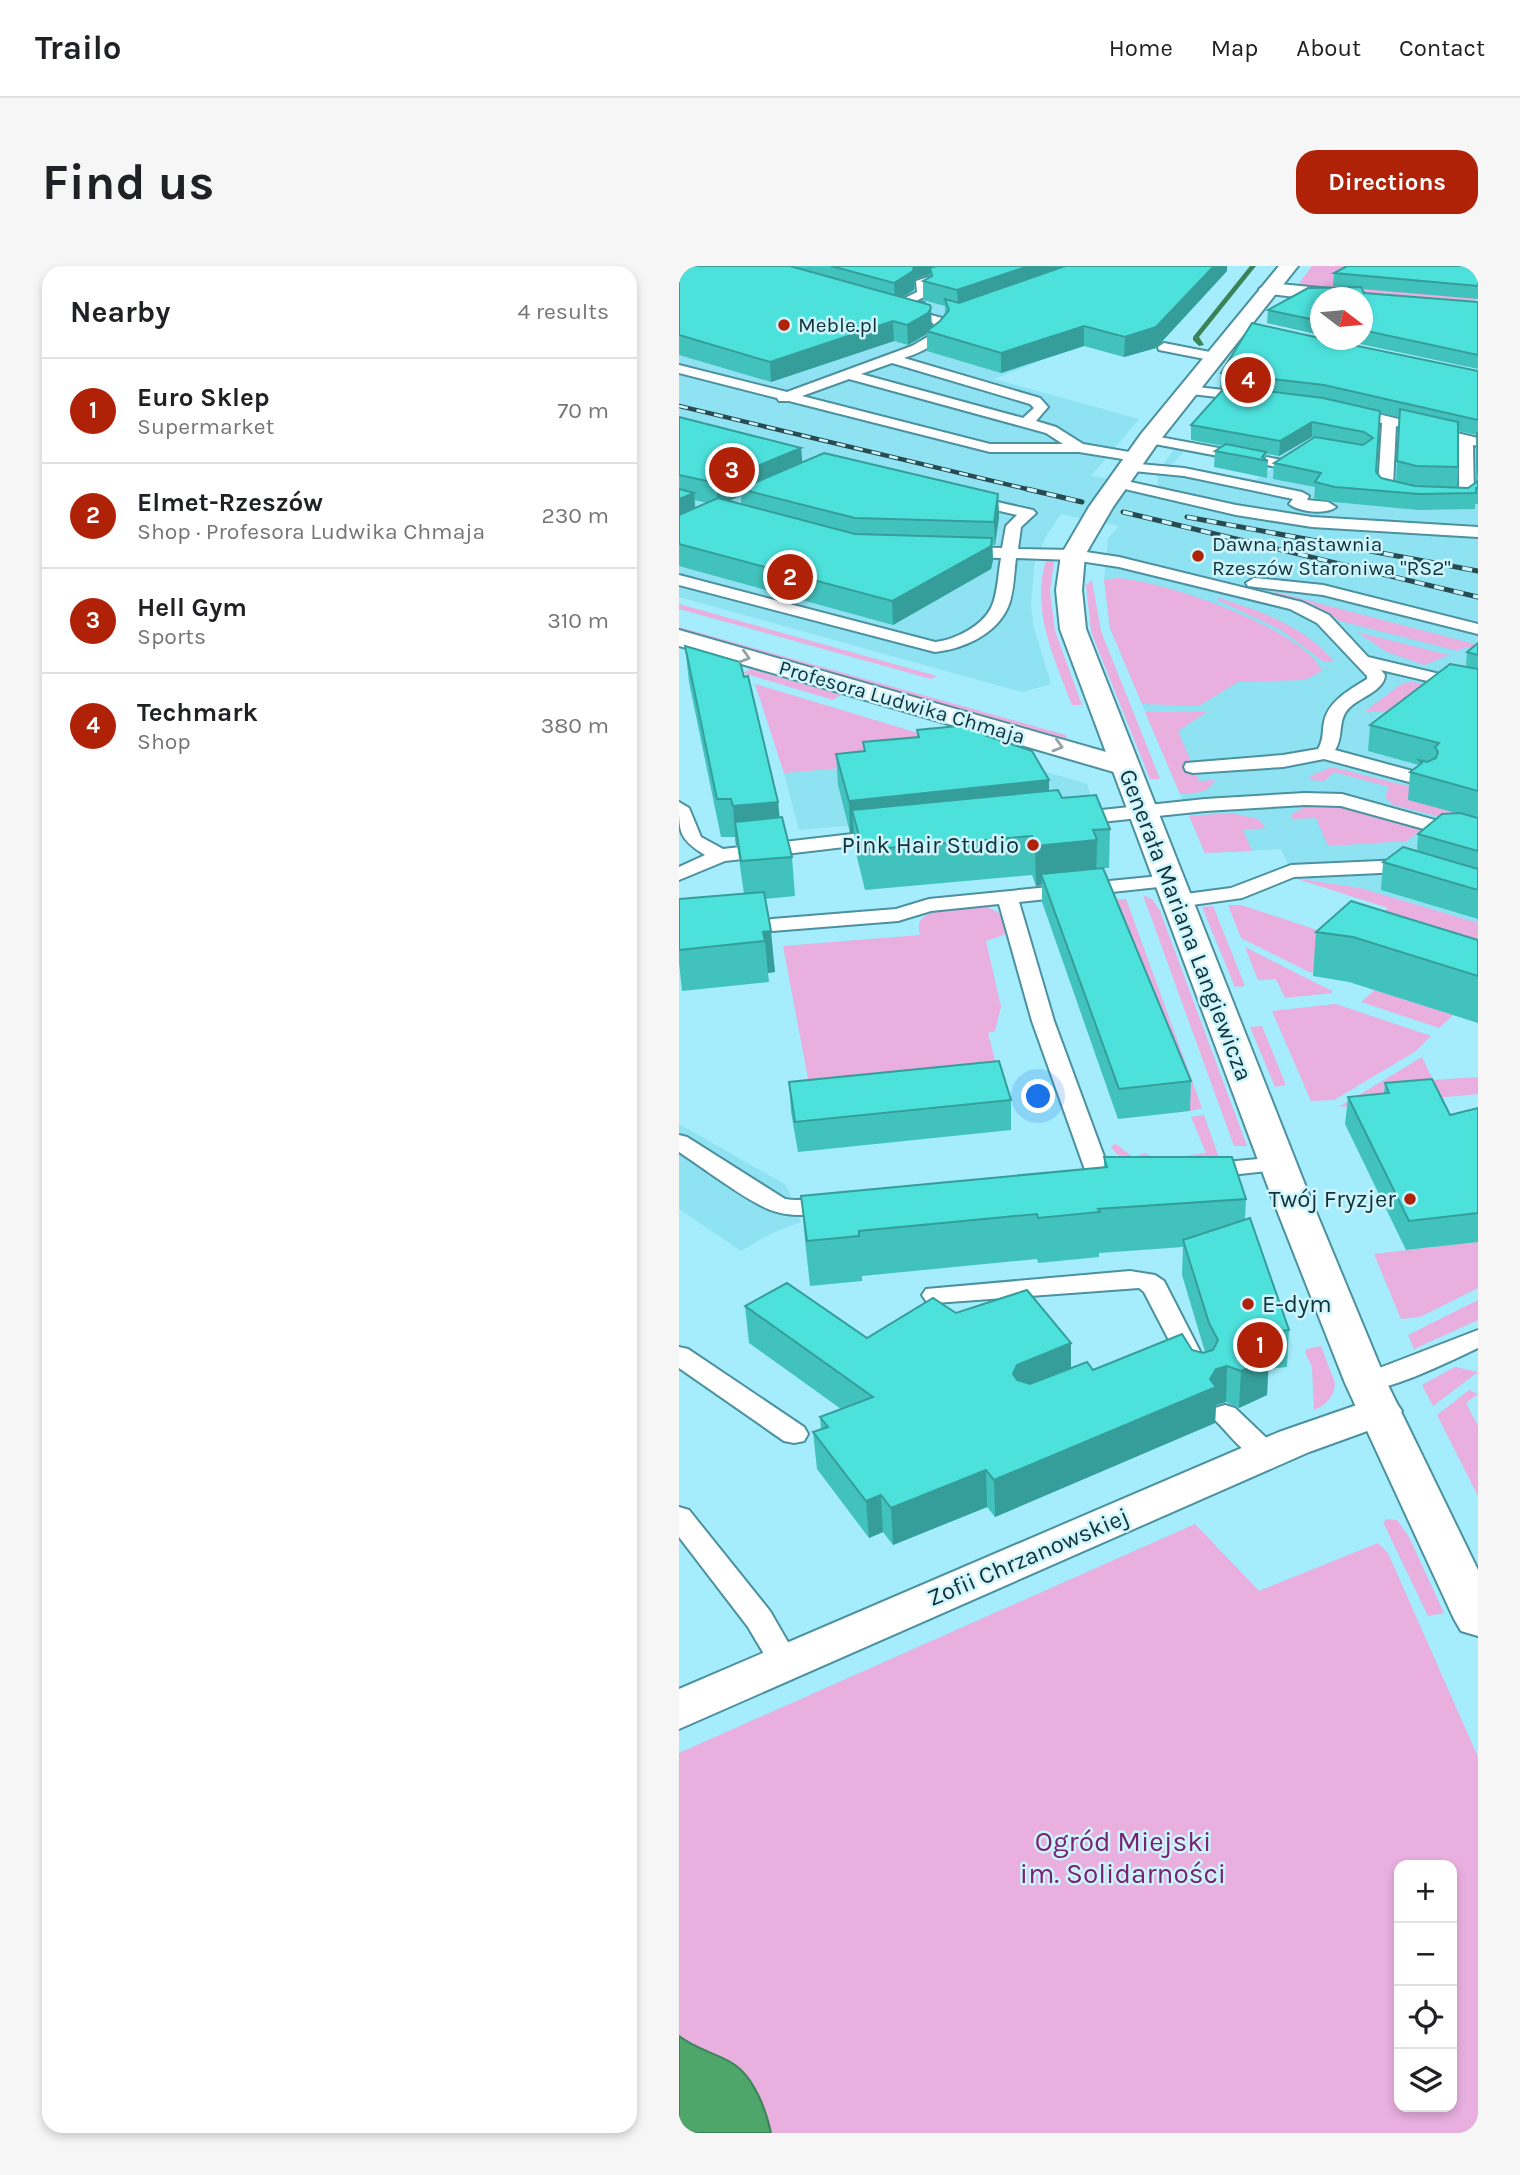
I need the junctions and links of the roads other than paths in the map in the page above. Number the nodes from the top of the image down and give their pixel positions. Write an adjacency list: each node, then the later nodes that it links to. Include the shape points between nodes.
1 (974, 266): 6 (lane, via 920,284 924,294 903,302)
2 (1289, 266): 3 (street, Generała Mariana Langiewicza)
3 (1269, 289): 4 (street); 7 (street, Generała Mariana Langiewicza)
4 (1310, 293)
5 (885, 306): 11 (lane, via 938,321 941,328 936,337)
6 (948, 313)
7 (1239, 326): 8 (street); 10 (street, Generała Mariana Langiewicza)
8 (1260, 331)
9 (1164, 347): 10 (lane)
10 (1215, 357): 14 (street, Generała Mariana Langiewicza)
11 (893, 359): 13 (lane); 19 (lane, via 1035,401 1041,407)
12 (679, 369): 15 (lane)
13 (850, 374): 15 (lane); 19 (lane)
14 (1188, 390): 16 (lane); 20 (street, Generała Mariana Langiewicza)
15 (785, 398): 22 (lane, via 990,448)
16 (1271, 400)
17 (1334, 408): 18 (lane)
18 (1388, 420): 21 (lane); 26 (lane, via 1385,488 1413,495)
19 (1025, 422): 22 (lane, via 1051,430)
20 (1149, 439): 23 (street, Generała Mariana Langiewicza); 24 (lane, via 1287,460)
21 (1472, 440): 26 (lane)
22 (1079, 448): 23 (lane)
23 (1127, 469): 24 (lane, via 1184,472); 28 (lane, via 1236,510 1298,520); 31 (street, Generała Mariana Langiewicza)
24 (1254, 486): 27 (lane, via 1302,496 1297,504)
25 (947, 494): 30 (lane, via 1028,513 1014,526)
26 (1473, 498)
27 (1343, 509)
28 (1478, 532)
29 (947, 552): 30 (lane)
30 (1009, 553): 31 (lane); 32 (lane, via 1000,607 993,618 948,646)
31 (1073, 555): 33 (lane); 39 (street, Generała Mariana Langiewicza, via 1069,590 1073,629)
32 (679, 580)
33 (1197, 581): 35 (lane, via 1323,590); 37 (lane, via 1311,611)
34 (679, 618): 39 (street, Profesora Ludwika Chmaja, via 991,706)
35 (1478, 629)
36 (679, 638): 39 (street, Profesora Ludwika Chmaja, one-way to 39)
37 (1364, 661): 38 (lane); 40 (lane, via 1376,681 1340,707 1334,717 1334,740)
38 (1478, 688)
39 (1119, 752): 44 (street, Generała Mariana Langiewicza)
40 (1324, 753): 41 (lane, via 1283,761); 42 (lane)
41 (1193, 767)
42 (1425, 780)
43 (679, 808): 48 (lane, via 693,840)
44 (1143, 812): 45 (lane); 47 (lane, via 1342,800); 51 (street, Generała Mariana Langiewicza)
45 (1049, 821)
46 (905, 834): 48 (lane)
47 (1478, 838)
48 (720, 856): 49 (lane)
49 (679, 874)
50 (1478, 890): 51 (lane, via 1402,866 1291,871 1235,894)
51 (1174, 891): 52 (lane); 55 (street, Generała Mariana Langiewicza)
52 (1007, 898): 53 (lane, via 929,905 898,915); 58 (lane, via 1043,1021)
53 (772, 925)
54 (679, 1142): 60 (lane, via 777,1205 795,1208)
55 (1279, 1164): 56 (lane); 67 (street, Generała Mariana Langiewicza)
56 (1183, 1173)
57 (1128, 1178): 58 (lane)
58 (1101, 1181): 59 (lane)
59 (1073, 1183)
60 (864, 1202)
61 (935, 1295): 63 (lane, via 1146,1281 1154,1287)
62 (1478, 1338): 67 (lane, via 1410,1368)
63 (1185, 1347): 65 (lane); 66 (lane)
64 (679, 1355): 69 (lane)
65 (1159, 1357)
66 (1201, 1378)
67 (1373, 1397): 70 (street, Zofii Chrzanowskiej); 72 (street, Generała Mariana Langiewicza)
68 (1225, 1414): 70 (lane)
69 (794, 1434)
70 (1266, 1454): 73 (street, Zofii Chrzanowskiej)
71 (679, 1517): 73 (lane, via 759,1619)
72 (1478, 1619)
73 (785, 1663): 74 (street, Zofii Chrzanowskiej)
74 (679, 1710)

